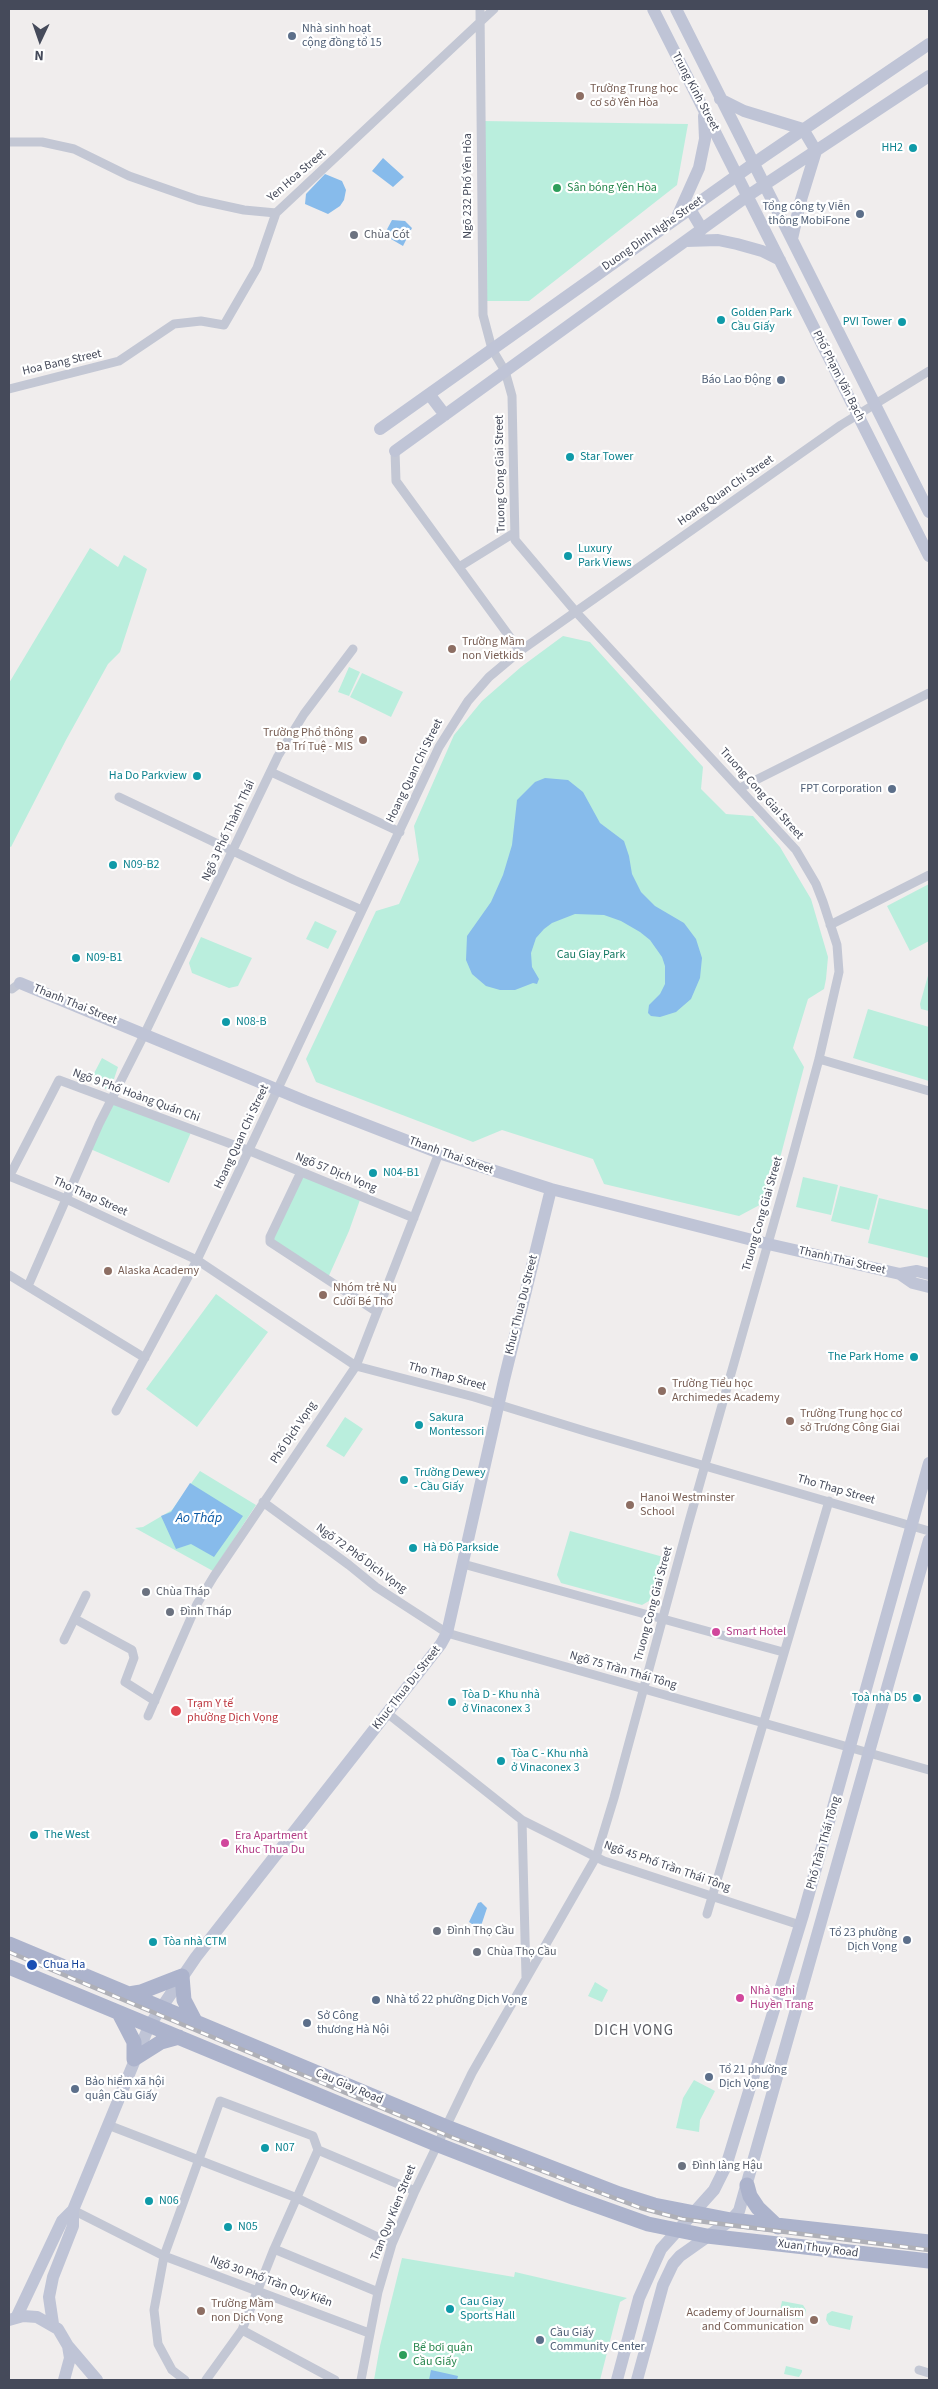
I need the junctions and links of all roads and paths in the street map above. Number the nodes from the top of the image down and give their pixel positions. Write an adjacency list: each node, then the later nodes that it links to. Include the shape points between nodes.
1 (480, 9): 5 (street, Ngõ 232 Phố Yên Hòa)
2 (494, 9): 5 (street, Yen Hoa Street)
3 (653, 9): 9 (main road, Trung Kinh Street)
4 (676, 9): 8 (main road, Trung Kinh Street)
5 (480, 22): 18 (street, Yen Hoa Street); 24 (street, Ngõ 232 Phố Yên Hòa, via 481,268 483,315)
6 (929, 44): 10 (main road, Duong Dinh Nghe Street)
7 (929, 76): 12 (main road, Duong Dinh Nghe Street)
8 (722, 102): 9 (main road); 10 (main road); 13 (main road, Trung Kinh Street)
9 (706, 112): 14 (main road, Trung Kinh Street); 19 (main road, via 704,149 694,182)
10 (803, 129): 12 (main road); 13 (main road, Duong Dinh Nghe Street)
11 (9, 142): 18 (street, Yen Hoa Street, via 42,142 74,149 129,176 198,200)
12 (816, 150): 15 (main road, Duong Dinh Nghe Street); 22 (main road, via 800,203)
13 (754, 163): 14 (main road, Duong Dinh Nghe Street); 15 (main road, Trung Kinh Street)
14 (738, 174): 16 (main road, Trung Kinh Street); 17 (main road, Duong Dinh Nghe Street)
15 (765, 185): 16 (main road, Duong Dinh Nghe Street); 22 (main road, Phố Phạm Văn Bạch)
16 (749, 195): 20 (main road, Duong Dinh Nghe Street); 23 (main road, Phố Phạm Văn Bạch)
17 (690, 209): 19 (main road, Duong Dinh Nghe Street); 20 (main road)
18 (276, 213): 27 (street, Hoa Bang Street, via 258,268 224,325 201,320 174,324 119,361)
19 (677, 218): 24 (main road, Duong Dinh Nghe Street)
20 (702, 229): 21 (main road, Duong Dinh Nghe Street)
21 (686, 241): 23 (main road, via 718,240); 26 (main road, Duong Dinh Nghe Street)
22 (794, 243): 23 (main road); 29 (main road, Phố Phạm Văn Bạch)
23 (779, 257): 31 (main road, Phố Phạm Văn Bạch)
24 (492, 349): 26 (street, Ngõ 232 Phố Yên Hòa); 28 (main road, Duong Dinh Nghe Street)
25 (929, 371): 29 (street, Hoang Quan Chi Street)
26 (505, 372): 30 (main road, Duong Dinh Nghe Street); 35 (street, Truong Cong Giai Street, via 512,396)
27 (9, 389)
28 (429, 394): 30 (main road); 32 (main road, Duong Dinh Nghe Street)
29 (876, 405): 31 (street, Hoang Quan Chi Street); 34 (main road, Phố Phạm Văn Bạch)
30 (446, 415): 33 (main road, Duong Dinh Nghe Street)
31 (859, 415): 36 (main road, Phố Phạm Văn Bạch); 38 (street, Hoang Quan Chi Street)
32 (380, 429)
33 (395, 451): 37 (street, via 396,481)
34 (929, 512)
35 (514, 533): 37 (street); 38 (street, Truong Cong Giai Street, via 519,547)
36 (929, 556)
37 (459, 567): 40 (street)
38 (576, 612): 40 (street, Hoang Quan Chi Street); 43 (street, Truong Cong Giai Street)
39 (353, 649): 42 (street, Ngõ 3 Phố Thành Thái, via 304,714)
40 (520, 651): 45 (street, Hoang Quan Chi Street, via 479,687 459,714 444,738)
41 (929, 693): 43 (street)
42 (271, 772): 45 (street); 46 (street, Ngõ 3 Phố Thành Thái)
43 (740, 788): 49 (street, Truong Cong Giai Street, via 796,850 816,884)
44 (119, 797): 46 (street)
45 (400, 832): 48 (street, Hoang Quan Chi Street)
46 (234, 851): 48 (street); 51 (street, Ngõ 3 Phố Thành Thái)
47 (929, 875): 49 (street)
48 (362, 910): 53 (street, Hoang Quan Chi Street)
49 (830, 925): 52 (street, Truong Cong Giai Street, via 839,954 839,972)
50 (16, 986): 51 (main road, Thanh Thai Street)
51 (145, 1034): 53 (main road, Thanh Thai Street); 55 (street, Ngõ 3 Phố Thành Thái)
52 (819, 1059): 54 (street); 63 (street, Truong Cong Giai Street)
53 (278, 1089): 56 (street, Hoang Quan Chi Street); 57 (main road, Thanh Thai Street)
54 (929, 1091)
55 (112, 1100): 56 (street, Ngõ 9 Phố Hoàng Quán Chi); 59 (street, Ngõ 9 Phố Hoàng Quán Chi, via 59,1080); 61 (street, Ngõ 3 Phố Thành Thái)
56 (250, 1151): 58 (street, Ngõ 57 Dịch Vọng); 64 (street, Hoang Quan Chi Street)
57 (439, 1154): 60 (main road, Thanh Thai Street); 62 (street, Phố Dịch Vọng)
58 (301, 1172): 62 (street, Ngõ 57 Dịch Vọng); 70 (street, via 270,1242)
59 (9, 1177): 61 (street, Tho Thap Street)
60 (551, 1189): 63 (main road, Thanh Thai Street); 73 (main road, Khuc Thua Du Street)
61 (66, 1199): 64 (street, Tho Thap Street); 68 (street, Ngõ 3 Phố Thành Thái)
62 (414, 1218): 70 (street, Phố Dịch Vọng)
63 (768, 1244): 65 (main road, Thanh Thai Street); 76 (street, Truong Cong Giai Street)
64 (197, 1260): 71 (street, Hoang Quan Chi Street); 72 (street, Tho Thap Street)
65 (900, 1274): 66 (main road, Thanh Thai Street, via 917,1271); 69 (main road, Thanh Thai Street, via 913,1283)
66 (929, 1274)
67 (9, 1275): 68 (street)
68 (28, 1286): 71 (street)
69 (929, 1287)
70 (377, 1312): 72 (street, Phố Dịch Vọng)
71 (145, 1358): 74 (street, Hoang Quan Chi Street)
72 (356, 1366): 73 (street, Tho Thap Street); 77 (street, Phố Dịch Vọng)
73 (499, 1405): 76 (street, Tho Thap Street); 82 (main road, Khuc Thua Du Street)
74 (116, 1411)
75 (929, 1463): 79 (main road, Phố Trần Thái Tông)
76 (705, 1465): 78 (street, Tho Thap Street); 85 (street, Truong Cong Giai Street)
77 (263, 1502): 86 (street, Ngõ 72 Phố Dịch Vọng, via 376,1587); 90 (street, Phố Dịch Vọng, via 198,1604)
78 (829, 1502): 79 (street, Tho Thap Street); 88 (street)
79 (912, 1525): 80 (street, Tho Thap Street); 94 (main road, Phố Trần Thái Tông)
80 (929, 1531)
81 (929, 1540): 95 (main road, Phố Trần Thái Tông)
82 (463, 1564): 85 (street); 86 (main road, Khuc Thua Du Street)
83 (86, 1595): 84 (street)
84 (75, 1619): 87 (street); 90 (street, via 132,1650 134,1658 125,1682)
85 (662, 1620): 88 (street); 89 (street, Truong Cong Giai Street)
86 (447, 1633): 89 (street, Ngõ 75 Trần Thái Tông); 91 (main road, Khuc Thua Du Street)
87 (64, 1640)
88 (783, 1652): 93 (street)
89 (644, 1690): 93 (street, Ngõ 75 Trần Thái Tông); 98 (street, Truong Cong Giai Street)
90 (155, 1701): 92 (street, Phố Dịch Vọng)
91 (387, 1713): 97 (street, Ngõ 45 Phố Trần Thái Tông); 105 (main road, Khuc Thua Du Street)
92 (148, 1716)
93 (763, 1724): 94 (street, Ngõ 75 Trần Thái Tông); 99 (street)
94 (850, 1748): 95 (street, Ngõ 75 Trần Thái Tông); 101 (main road, Phố Trần Thái Tông)
95 (869, 1752): 96 (street, Ngõ 75 Trần Thái Tông); 102 (main road, Phố Trần Thái Tông)
96 (929, 1770)
97 (522, 1820): 98 (street, Ngõ 45 Phố Trần Thái Tông); 106 (street)
98 (596, 1856): 99 (street, Ngõ 45 Phố Trần Thái Tông); 106 (street, Truong Cong Giai Street)
99 (712, 1896): 100 (street); 101 (street, Ngõ 45 Phố Trần Thái Tông)
100 (707, 1914)
101 (800, 1925): 102 (main road); 125 (main road, Phố Trần Thái Tông, via 726,2166 714,2190)
102 (818, 1931): 120 (main road, Phố Trần Thái Tông)
103 (9, 1944): 107 (main road, Cau Giay Road)
104 (9, 1967): 109 (main road, Cau Giay Road)
105 (182, 1976): 107 (main road); 108 (main road, Khuc Thua Du Street); 110 (main road, via 184,2000)
106 (526, 1977): 115 (street, Truong Cong Giai Street)
107 (129, 1994): 108 (main road, Cau Giay Road)
108 (160, 2008): 110 (main road, Cau Giay Road); 111 (main road, Khuc Thua Du Street)
109 (119, 2013): 111 (main road, Cau Giay Road); 113 (main road, via 134,2042)
110 (196, 2023): 115 (main road, Cau Giay Road)
111 (149, 2026): 112 (main road, Cau Giay Road); 113 (main road, Khuc Thua Du Street)
112 (179, 2037): 113 (main road, via 161,2042); 116 (main road, Cau Giay Road)
113 (134, 2059): 114 (main road, Khuc Thua Du Street)
114 (108, 2125): 118 (street); 124 (main road, Khuc Thua Du Street)
115 (444, 2126): 116 (street, Tran Quy Kien Street); 119 (main road, Cau Giay Road)
116 (436, 2144): 121 (street, Tran Quy Kien Street); 123 (main road, Cau Giay Road)
117 (318, 2150): 118 (street, via 313,2136 220,2101); 121 (street); 122 (street)
118 (200, 2159): 122 (street); 133 (street)
119 (583, 2181): 123 (main road); 125 (main road, Cau Giay Road, via 654,2205)
120 (747, 2185): 126 (main road, Phố Trần Thái Tông); 127 (main road, via 756,2204)
121 (415, 2190): 131 (street, Tran Quy Kien Street)
122 (297, 2198): 131 (street); 132 (street)
123 (575, 2198): 128 (main road, Cau Giay Road)
124 (73, 2210): 133 (street, Ngõ 30 Phố Trần Quý Kiên); 137 (main road, via 62,2221); 138 (main road, via 73,2226 48,2297)
125 (695, 2214): 126 (main road, Xuan Thuy Road); 128 (main road, Phố Trần Thái Tông)
126 (732, 2220): 127 (main road, Xuan Thuy Road); 129 (main road)
127 (778, 2226): 130 (main road, Xuan Thuy Road)
128 (678, 2231): 129 (main road, Xuan Thuy Road); 150 (main road, Phố Trần Thái Tông, via 665,2242 639,2298)
129 (707, 2236): 134 (main road, Xuan Thuy Road); 151 (main road, via 680,2256 668,2273)
130 (929, 2242)
131 (392, 2244): 136 (street, Tran Quy Kien Street)
132 (274, 2249): 135 (street); 136 (street)
133 (164, 2256): 135 (street, Ngõ 30 Phố Trần Quý Kiên); 146 (street, via 154,2310 158,2344 172,2370)
134 (929, 2261)
135 (257, 2290): 139 (street); 140 (street, Ngõ 30 Phố Trần Quý Kiên)
136 (378, 2292): 140 (street, Tran Quy Kien Street)
137 (13, 2318): 138 (main road, via 37,2317)
138 (52, 2324): 141 (main road)
139 (242, 2330): 147 (street); 148 (street)
140 (369, 2333): 149 (street, Tran Quy Kien Street)
141 (68, 2346): 144 (main road, via 69,2368); 145 (main road)
142 (919, 2370): 143 (street)
143 (929, 2373)
144 (64, 2380)
145 (97, 2380)
146 (184, 2380)
147 (206, 2380)
148 (335, 2380)
149 (361, 2380)
150 (617, 2380)
151 (637, 2380)

